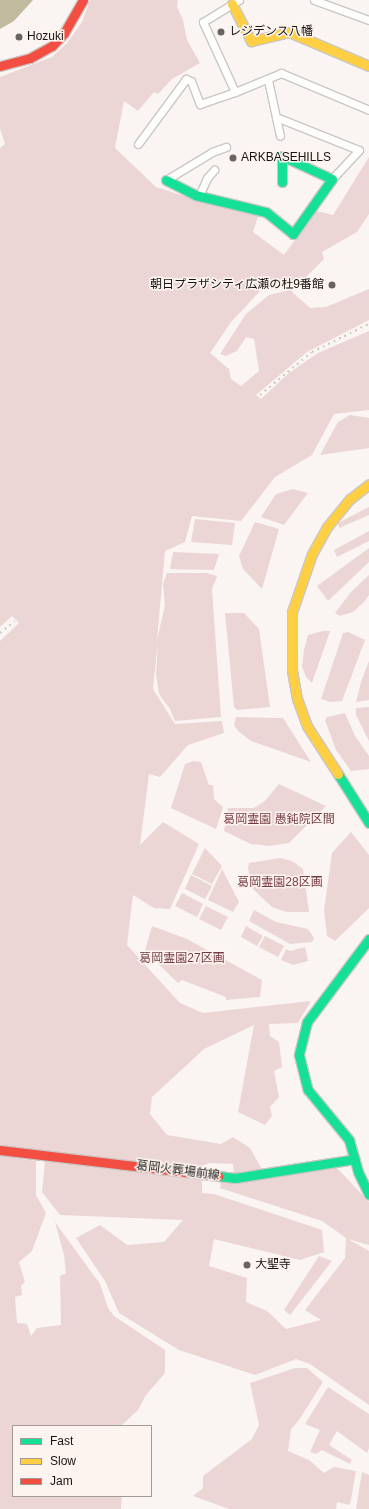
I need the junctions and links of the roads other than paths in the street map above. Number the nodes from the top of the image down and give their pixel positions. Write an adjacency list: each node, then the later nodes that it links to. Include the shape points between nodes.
1 (82, 0): 5 (street, via 64,32 52,46 30,58)
2 (314, 0): 4 (street)
3 (236, 2): 6 (street, via 251,41 289,32); 8 (street, via 202,22)
4 (369, 20)
5 (0, 66)
6 (369, 66)
7 (268, 80): 8 (street); 9 (street, via 281,73); 10 (street)
8 (235, 92): 12 (street, via 200,104 191,81 186,79)
9 (369, 110)
10 (276, 117): 11 (street); 15 (street, via 359,150)
11 (280, 136)
12 (138, 144)
13 (226, 148): 16 (street, via 212,152)
14 (214, 170): 18 (street, via 206,178)
15 (332, 179): 17 (street, via 282,156); 18 (street, via 293,234 266,212)
16 (166, 180): 18 (street)
17 (282, 182)
18 (199, 196)
19 (369, 484): 20 (street, via 350,499 327,527 312,554 292,612 291,637 292,670 297,699 307,726)
20 (369, 823)
21 (369, 939): 23 (street, via 307,1022 299,1056 308,1090 349,1140)
22 (0, 1150): 23 (street, 葛岡火葬場前線, via 235,1178)
23 (355, 1159): 24 (street)
24 (369, 1195)

